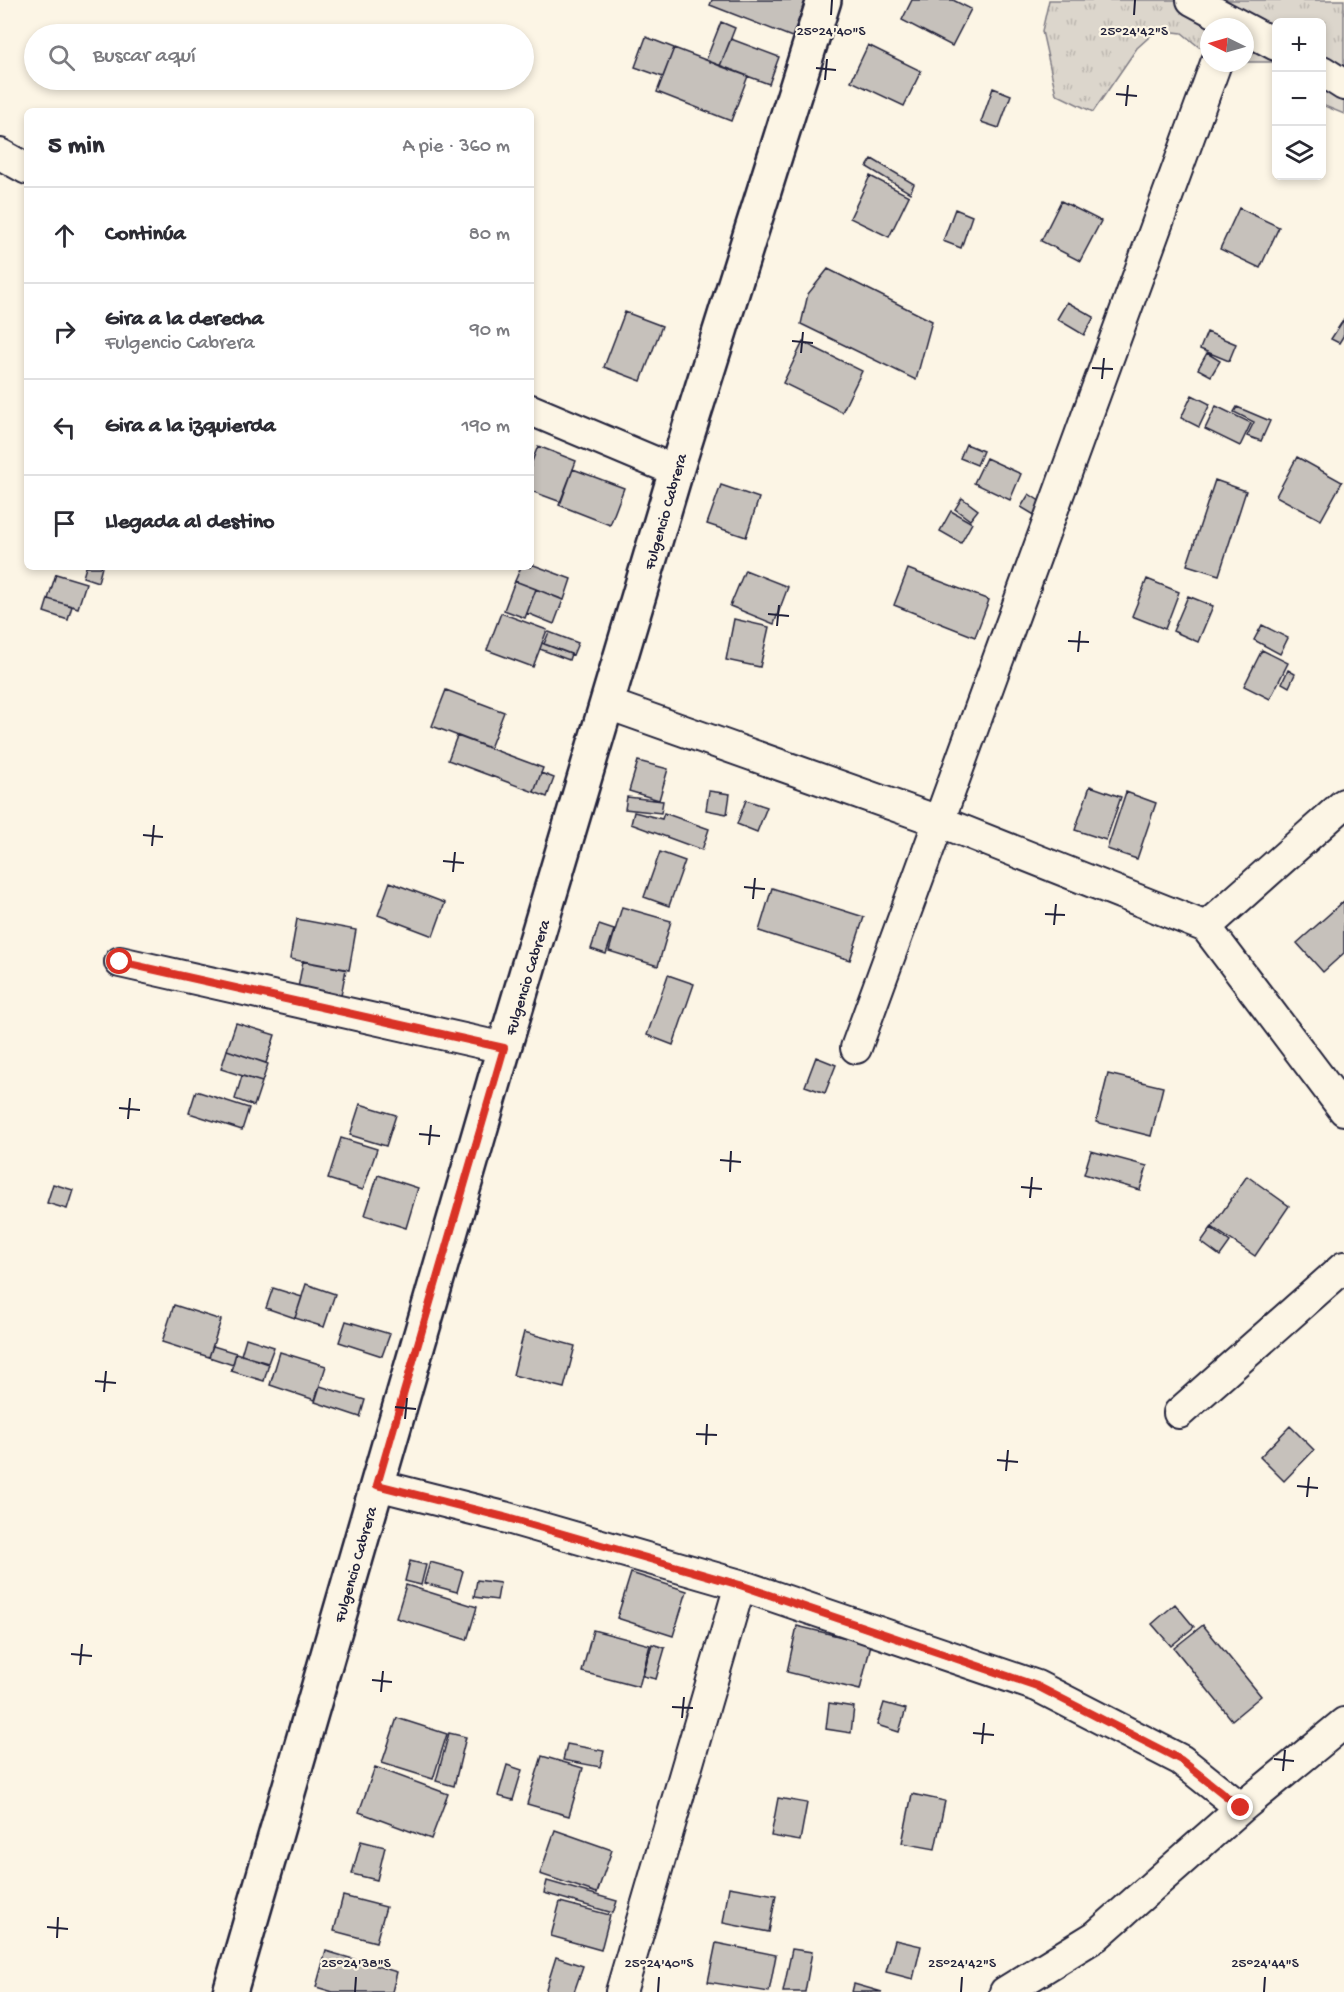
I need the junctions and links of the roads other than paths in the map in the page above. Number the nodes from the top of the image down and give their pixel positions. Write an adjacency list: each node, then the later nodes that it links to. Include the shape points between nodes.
1 (824, 0): 12 (main road, Fulgencio Cabrera)
2 (1192, 0): 3 (street)
3 (1223, 18)
4 (1254, 34): 5 (street)
5 (1272, 43)
6 (1213, 72): 15 (street)
7 (1326, 74): 8 (street)
8 (1344, 85)
9 (0, 154): 10 (street)
10 (24, 167)
11 (534, 411): 12 (street)
12 (676, 471): 13 (main road, Fulgencio Cabrera)
13 (608, 704): 15 (street); 18 (main road, Fulgencio Cabrera)
14 (1344, 804): 16 (street)
15 (941, 822): 16 (street); 19 (street)
16 (1206, 927): 20 (street)
17 (120, 962): 18 (street)
18 (504, 1048): 23 (main road, Fulgencio Cabrera)
19 (856, 1048)
20 (1344, 1110)
21 (1344, 1267): 22 (street)
22 (1179, 1413)
23 (377, 1485): 24 (street); 27 (main road, Fulgencio Cabrera)
24 (740, 1585): 26 (street, via 1037,1686 1181,1760); 28 (street)
25 (1344, 1723): 26 (street)
26 (1241, 1808): 29 (street, via 1096,1936)
27 (230, 1992)
28 (621, 1992)
29 (1005, 1992)

